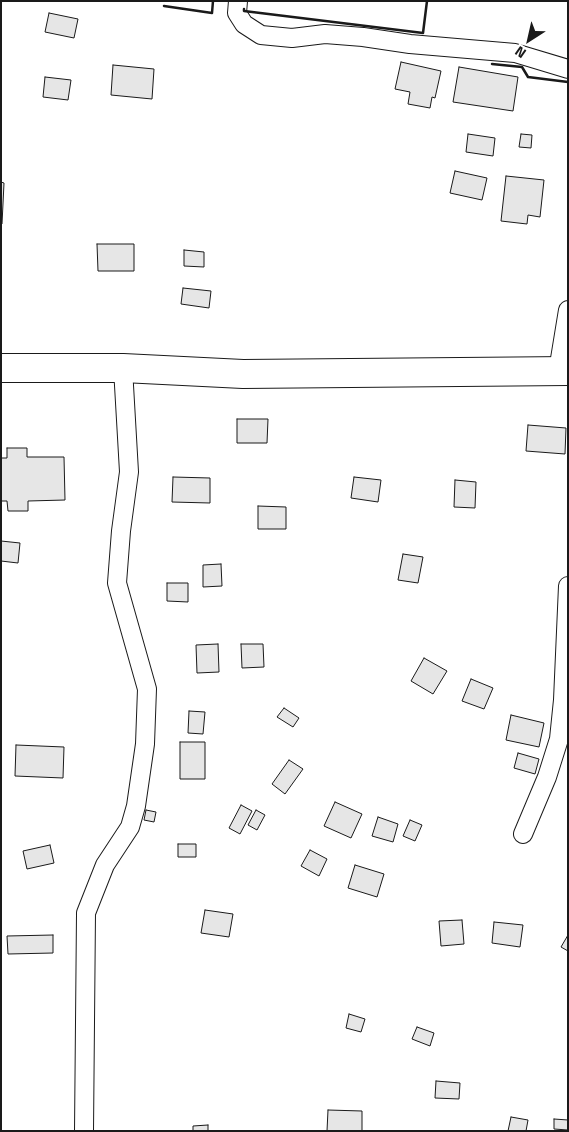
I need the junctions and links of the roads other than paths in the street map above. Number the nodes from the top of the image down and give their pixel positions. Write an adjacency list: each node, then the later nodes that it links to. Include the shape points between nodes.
1 (238, 1): 2 (street, via 237,13 244,24 262,35 363,37 514,54)
2 (568, 69)
3 (568, 310): 6 (street)
4 (1, 368): 5 (main road)
5 (123, 368): 6 (main road, via 243,374); 9 (street, via 129,472 120,531 117,583 147,689 145,744 130,827 105,865 86,912)
6 (563, 371)
7 (568, 586): 8 (street, via 559,739)
8 (523, 834)
9 (84, 1131)

